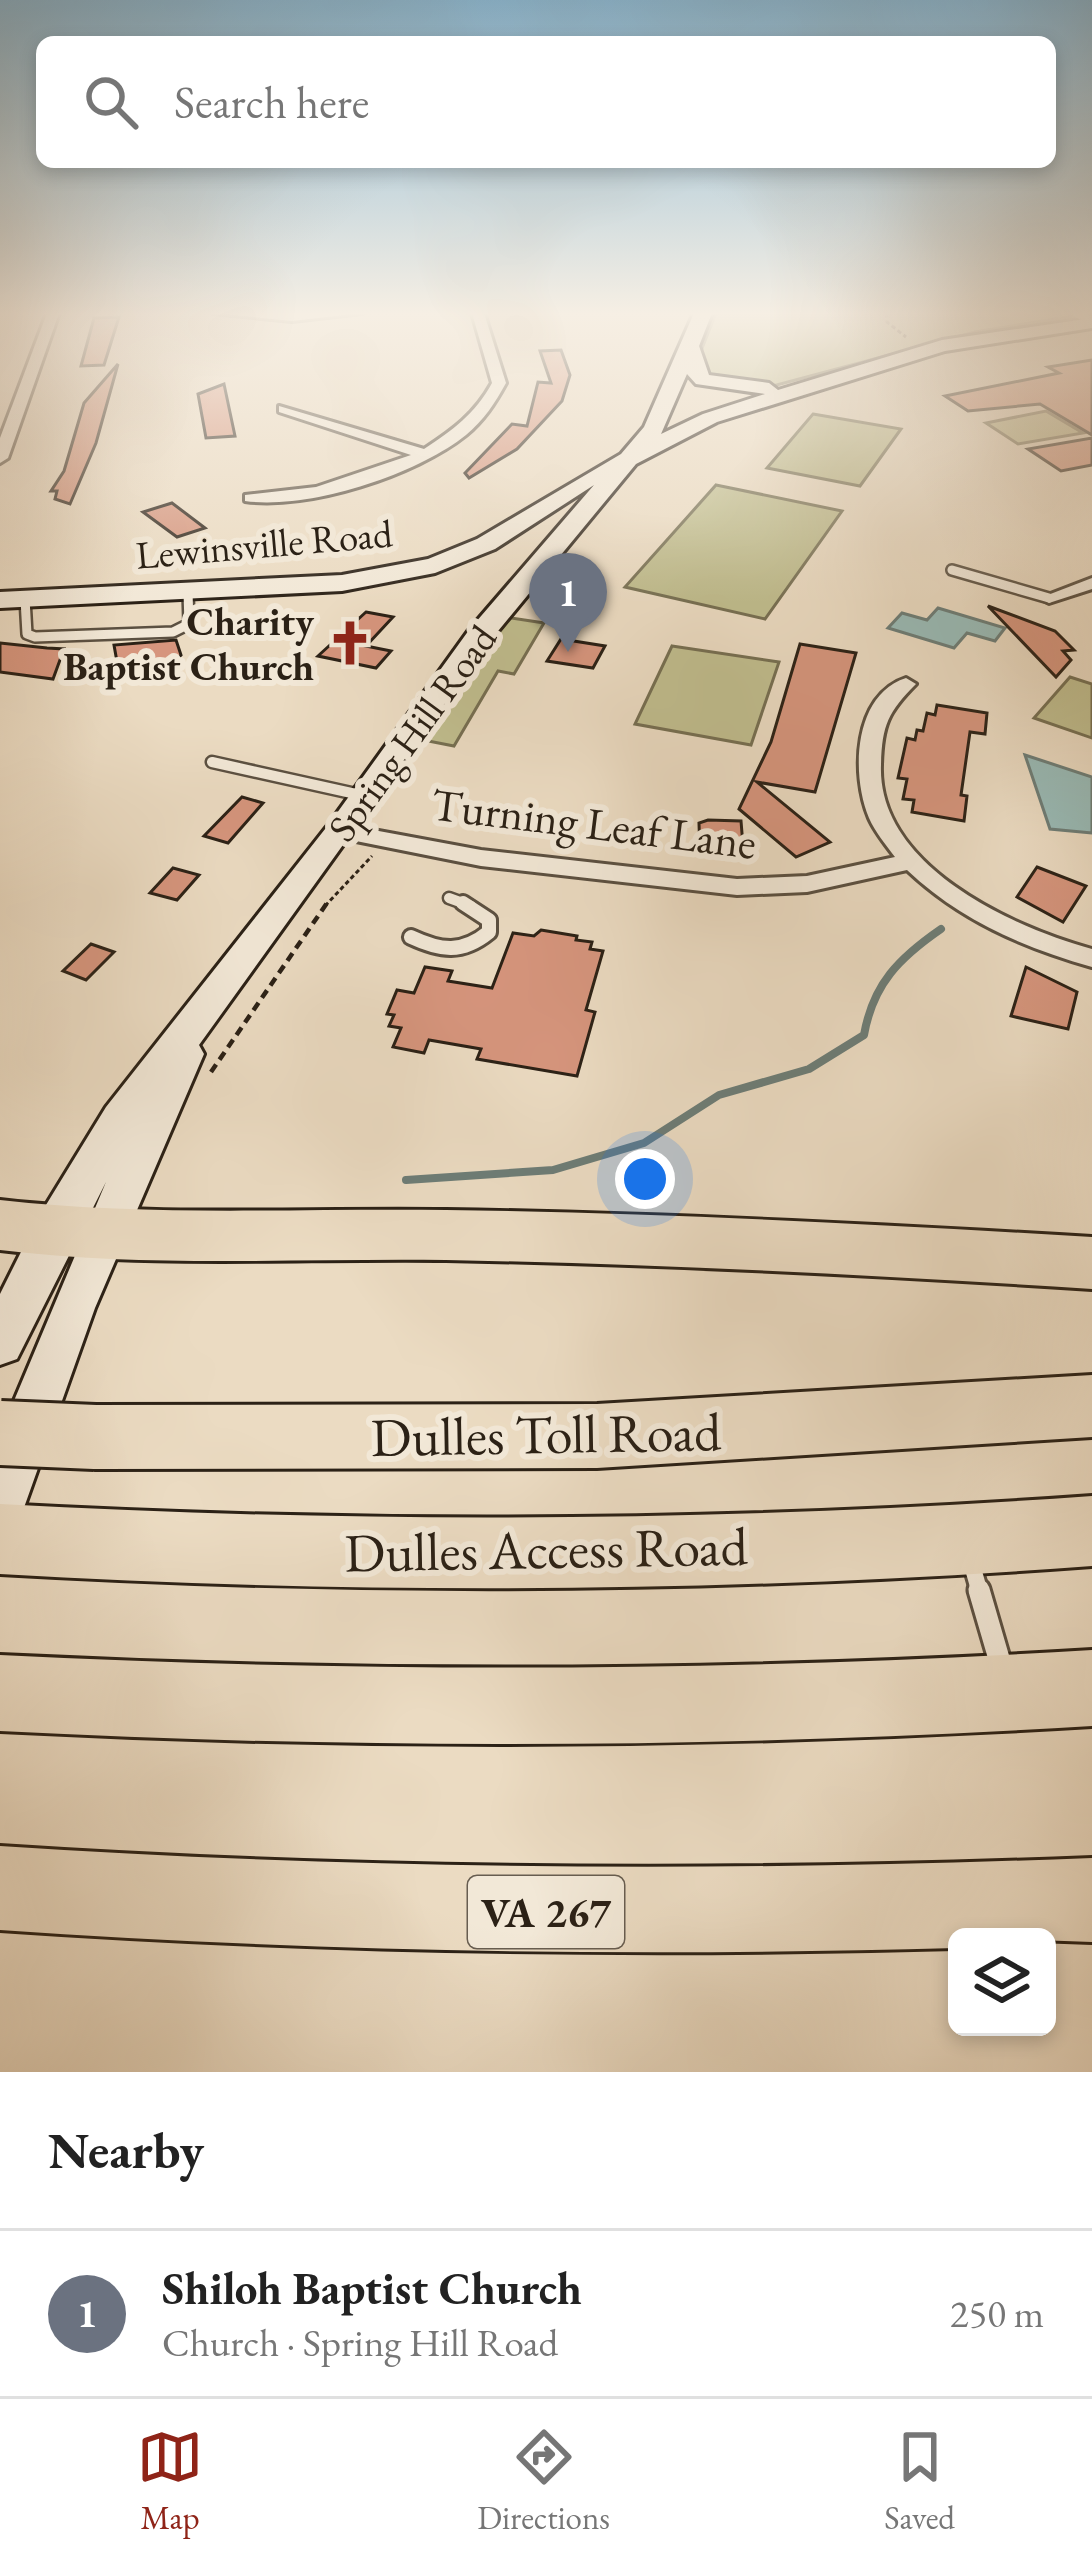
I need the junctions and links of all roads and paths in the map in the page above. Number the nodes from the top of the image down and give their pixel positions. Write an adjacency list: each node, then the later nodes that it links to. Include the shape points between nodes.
1 (18, 410): 9 (street)
2 (286, 410): 7 (street)
3 (482, 410): 7 (street)
4 (662, 410): 8 (main road, Spring Hill Road)
5 (737, 410): 6 (main road, Lewinsville Road)
6 (710, 418): 8 (main road, Lewinsville Road); 11 (main road)
7 (421, 453): 10 (street, via 332,490)
8 (634, 455): 11 (main road, Spring Hill Road); 12 (main road, Lewinsville Road)
9 (0, 458)
10 (251, 498)
11 (585, 512): 16 (main road, Spring Hill Road)
12 (451, 561): 15 (main road, Lewinsville Road, via 342,583); 16 (main road, via 510,563 520,575)
13 (952, 570): 17 (lane)
14 (1092, 583): 17 (street)
15 (188, 592): 18 (main road, Lewinsville Road); 18 (lane, via 189,624 173,632 35,637)
16 (512, 598): 21 (main road, Spring Hill Road)
17 (1049, 598)
18 (13, 600)
19 (906, 684): 23 (street, via 882,704 867,774)
20 (212, 762): 21 (lane)
21 (365, 796): 22 (main road, Spring Hill Road)
22 (359, 835): 23 (street, Turning Leaf Lane, via 500,861 736,887 807,884); 27 (path, via 375,854 354,870); 28 (main road, Spring Hill Road, via 191,1031 174,1087)
23 (909, 862): 26 (street, via 983,915)
24 (448, 898): 25 (lane, via 477,908 489,932 462,951 441,952)
25 (411, 937)
26 (1092, 958)
27 (203, 1084)
28 (52, 1231): 29 (highway, via 696,1239); 30 (main road, Spring Hill Road); 33 (main road, Spring Hill Road)
29 (1092, 1263)
30 (0, 1343)
31 (1092, 1406): 32 (highway, Dulles Toll Road, bridge, via 597,1436)
32 (0, 1433)
33 (0, 1502)
34 (1092, 1531): 36 (highway, Dulles Access Road)
35 (32, 1541): 36 (highway, Dulles Access Road, via 527,1553)
36 (965, 1541): 39 (lane)
37 (1092, 1688): 39 (highway)
38 (9, 1694): 39 (highway, via 545,1709)
39 (1009, 1694)
40 (0, 1888): 41 (highway, VA 267, via 575,1912)
41 (1092, 1900)

